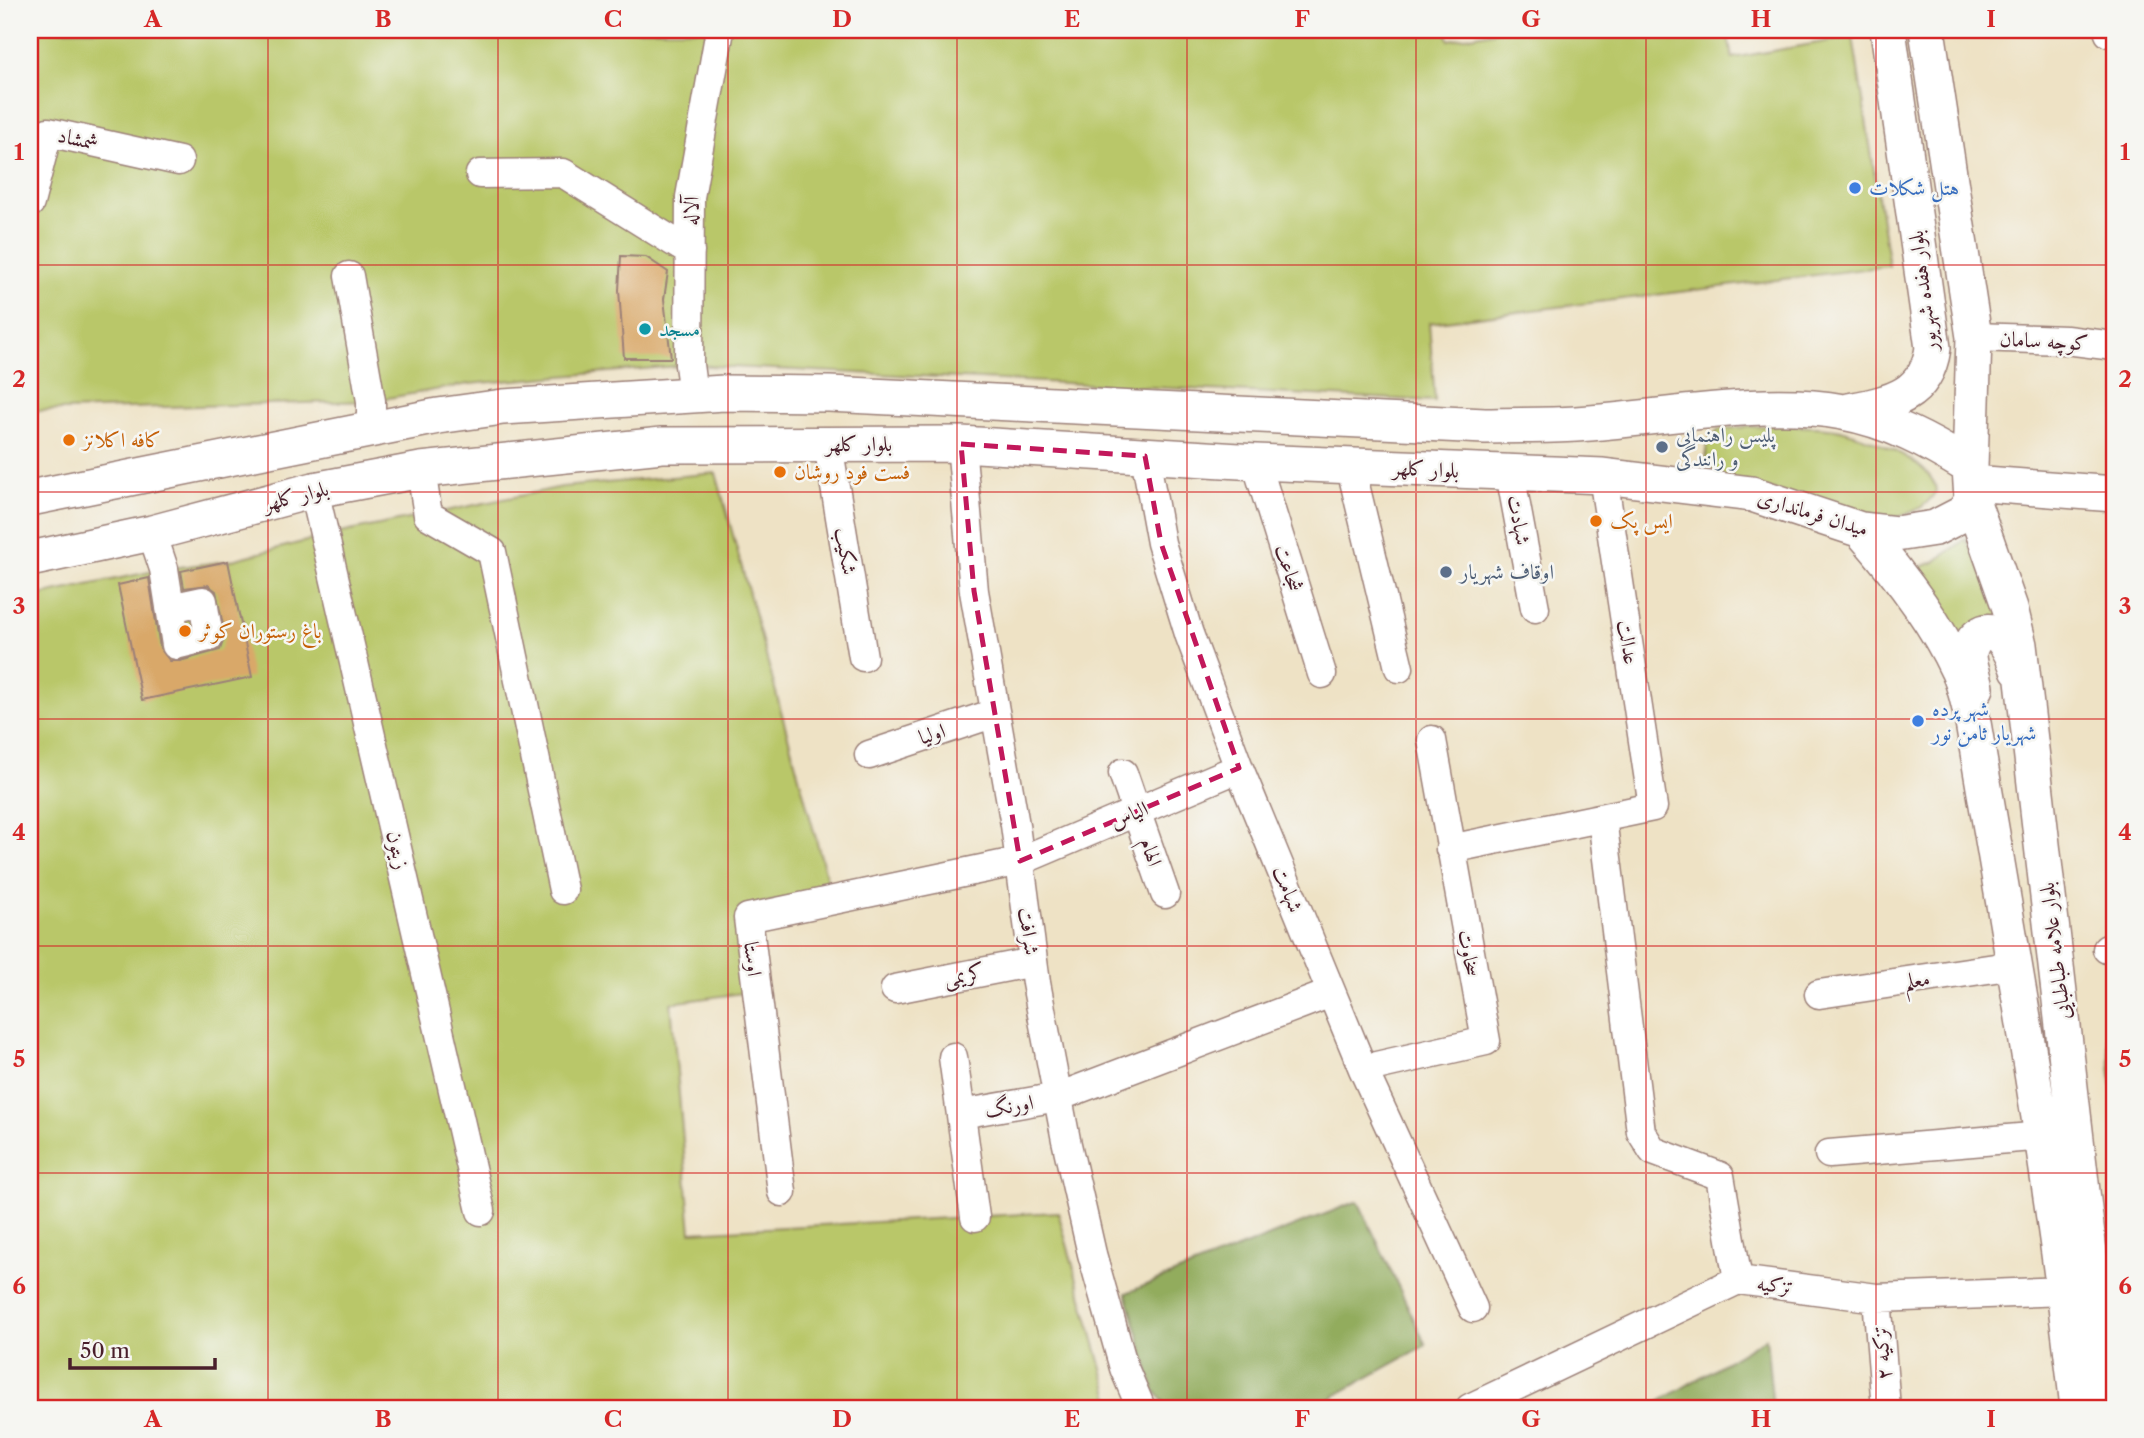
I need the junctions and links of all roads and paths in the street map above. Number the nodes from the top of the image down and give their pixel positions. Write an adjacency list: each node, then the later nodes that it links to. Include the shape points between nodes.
1 (720, 30): 7 (street, آلاله, via 690,197)
2 (1888, 30): 12 (main road, بلوار هفده شهریور, via 1933,348 1930,367 1916,385 1892,402)
3 (1927, 30): 9 (main road, بلوار هفده شهریور)
4 (179, 161): 6 (street, شمشاد, via 48,132)
5 (480, 174): 7 (street, via 563,173)
6 (30, 203)
7 (690, 252): 11 (street, آلاله)
8 (349, 276): 13 (street, via 371,401)
9 (1974, 337): 10 (street, کوچه سامان); 22 (main road, بلوار هفده شهریور)
10 (2114, 346)
11 (693, 394): 12 (main road, via 829,394 1485,426 1575,425 1694,413); 13 (main road, via 503,407)
12 (1843, 412): 22 (main road, via 1904,431)
13 (371, 431): 26 (main road)
14 (828, 444): 15 (main road, بلوار کلهر); 19 (main road, بلوار کلهر, via 662,445); 32 (street, شکیب)
15 (961, 444): 16 (main road, بلوار کلهر); 36 (street, شرافت, via 974,591)
16 (1145, 456): 17 (main road, بلوار کلهر); 39 (street, شهامت, via 1165,556)
17 (1256, 462): 18 (main road, بلوار کلهر); 34 (street, شجاعت)
18 (1350, 464): 20 (main road, بلوار کلهر); 33 (street)
19 (421, 470): 24 (main road, بلوار کلهر); 46 (street, via 428,515 492,552)
20 (1510, 474): 21 (main road, بلوار کلهر); 31 (street, شهادت)
21 (1603, 477): 23 (main road, بلوار کلهر); 43 (street, عدالت, via 1653,807)
22 (1971, 484): 25 (main road); 27 (main road, میدان فرمانداری, via 1964,513 1935,528 1896,534); 35 (main road, بلوار علامه طباطبایی, via 2010,608)
23 (1699, 486): 27 (main road, میدان فرمانداری, via 1752,494)
24 (314, 490): 28 (main road, بلوار کلهر); 60 (street, زیتون)
25 (2114, 494)
26 (30, 498)
27 (1861, 530): 41 (main road, بلوار علامه طباطبایی, via 1885,557 1959,672)
28 (152, 533): 29 (main road, بلوار کلهر); 30 (street)
29 (30, 559)
30 (170, 608)
31 (1535, 608)
32 (863, 657)
33 (1399, 668)
34 (1322, 674)
35 (2024, 682): 41 (main road, via 2004,639 1994,632 1982,632 1972,641 1969,656 1978,700); 66 (main road, بلوار علامه طباطبایی)
36 (995, 713): 38 (street, اولیا); 45 (street, شرافت)
37 (1432, 740): 44 (street, سخاوت)
38 (869, 755)
39 (1239, 768): 42 (street, الیاس); 51 (street, شهامت)
40 (1123, 773): 42 (street, الهام)
41 (1982, 776): 49 (main road, بلوار علامه طباطبایی)
42 (1137, 811): 45 (street, الیاس); 47 (street, الهام)
43 (1602, 818): 44 (street); 62 (street, via 1641,1132 1653,1151 1720,1176)
44 (1450, 849): 54 (street, سخاوت, via 1486,1041)
45 (1020, 861): 48 (street, شرافت); 59 (street, اوستا, via 748,918)
46 (563, 890)
47 (1165, 894)
48 (1033, 962): 50 (street, کریمی); 55 (street, شرافت)
49 (2015, 965): 52 (street, معلم); 57 (main road, بلوار علامه طباطبایی)
50 (895, 989)
51 (1331, 993): 54 (street, شهامت); 55 (street, اورنگ)
52 (1819, 994)
53 (953, 1058): 56 (street)
54 (1363, 1069): 65 (street, شهامت)
55 (1058, 1097): 56 (street, اورنگ); 67 (street, شرافت, via 1107,1311)
56 (961, 1114): 61 (street)
57 (2043, 1136): 58 (street); 63 (main road, بلوار علامه طباطبایی)
58 (1829, 1154)
59 (782, 1192)
60 (481, 1211)
61 (975, 1217)
62 (1738, 1280): 64 (street, تزکیه); 68 (street, تزکیه)
63 (2066, 1291): 64 (street, تزکیه); 66 (main road, بلوار علامه طباطبایی)
64 (1877, 1298): 69 (street, تزکیه ۲)
65 (1473, 1308)
66 (2101, 1398)
67 (1141, 1408)
68 (1470, 1408)
69 (1886, 1408)

